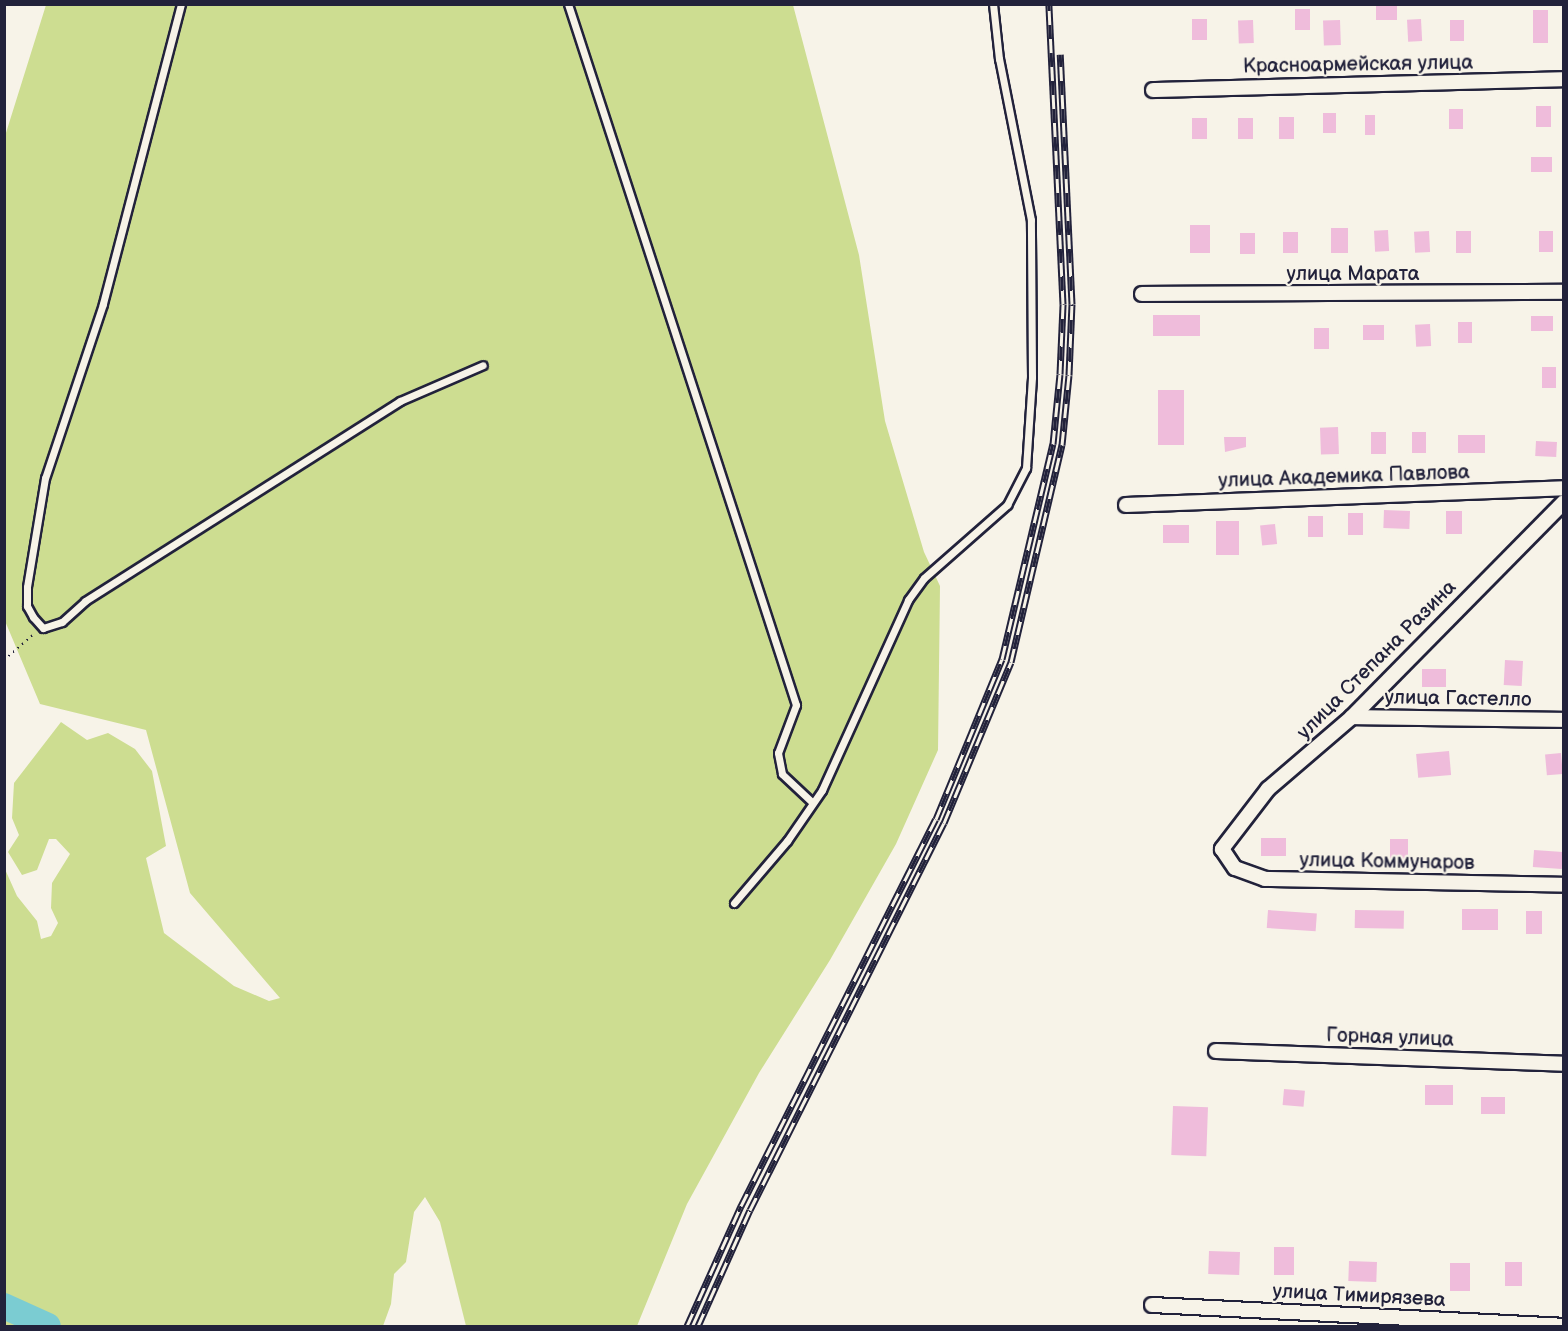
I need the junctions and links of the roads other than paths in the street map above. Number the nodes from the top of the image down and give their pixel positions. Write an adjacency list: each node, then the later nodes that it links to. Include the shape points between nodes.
1 (181, 4): 8 (lane, via 103,304 45,478 27,587 27,606 43,628 62,622 85,601 400,401)
2 (568, 4): 14 (lane, via 796,705 778,753 782,774)
3 (993, 4): 14 (lane, via 999,59 1031,220 1032,376 1026,468 1020,485 999,513 924,578 908,600 862,708)
4 (1563, 80): 5 (street, Красноармейская улица)
5 (1154, 90)
6 (1563, 292): 7 (street, улица Марата)
7 (1142, 294)
8 (483, 365)
9 (1563, 488): 11 (street, улица Академика Павлова)
10 (1563, 502): 12 (street, улица Степана Разина)
11 (1126, 505)
12 (1352, 717): 13 (street, улица Гастелло); 15 (street, улица Степана Разина, via 1268,789)
13 (1563, 720)
14 (813, 803): 17 (lane, via 787,842)
15 (1222, 849): 16 (street, улица Коммунаров, via 1235,868 1264,879)
16 (1563, 885)
17 (734, 903)
18 (1216, 1051): 19 (street, Горная улица)
19 (1563, 1064)
20 (1152, 1305): 21 (street, улица Тимирязева)
21 (1563, 1326)

